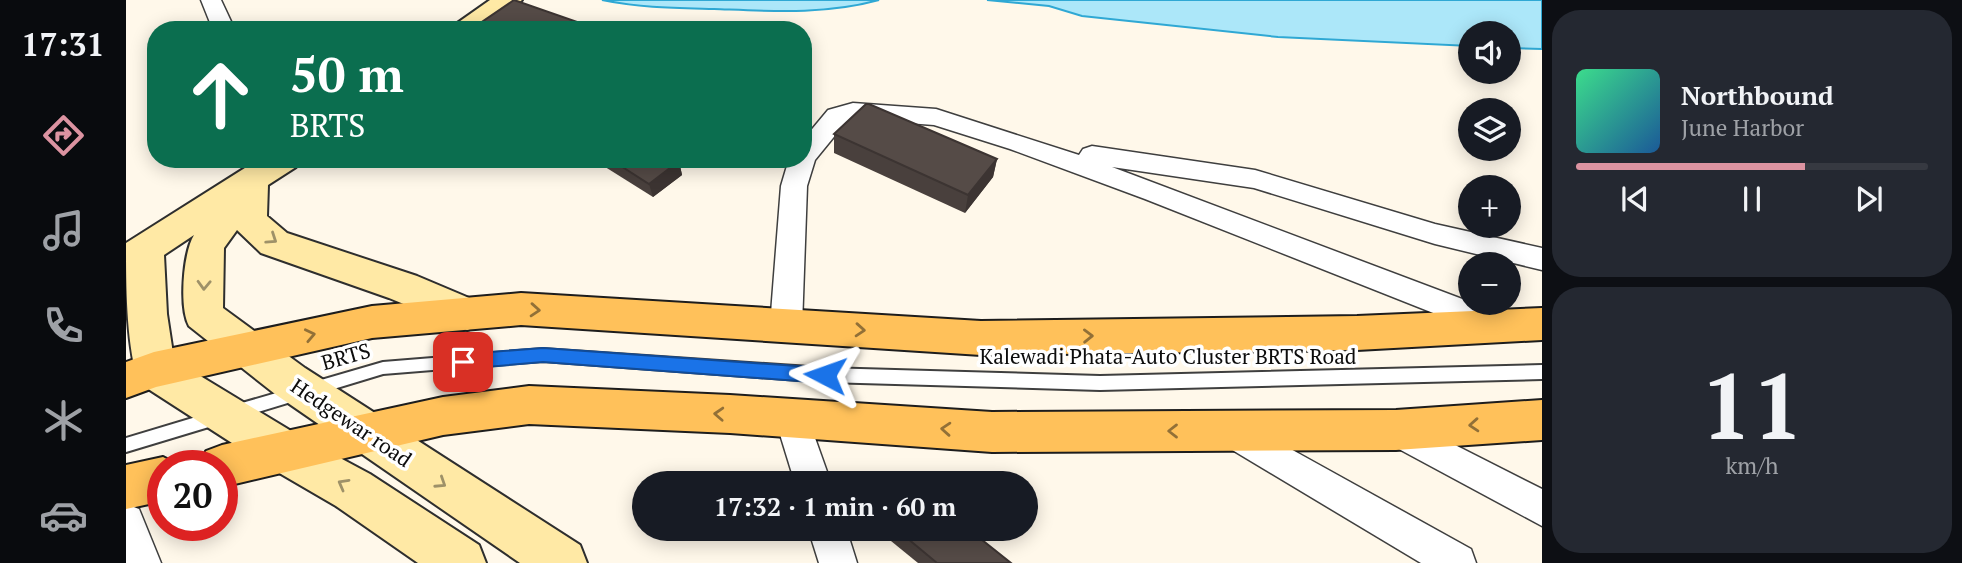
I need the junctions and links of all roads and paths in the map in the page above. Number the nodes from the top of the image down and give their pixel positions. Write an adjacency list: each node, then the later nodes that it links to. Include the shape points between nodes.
1 (211, 0): 2 (street)
2 (220, 21)
3 (1020, 143): 4 (street, via 936,117 853,111 837,116); 9 (street, via 1255,179 1435,234); 13 (street)
4 (812, 147)
5 (272, 168): 7 (main road)
6 (800, 168): 12 (street, via 794,186)
7 (251, 183): 8 (main road); 10 (main road, one-way to 10, via 249,220 274,243); 14 (main road, Hedgewar road, one-way to 14, via 206,246 203,316)
8 (135, 254): 17 (main road, via 147,314)
9 (1542, 259)
10 (467, 314): 12 (main road, one-way to 12, via 521,309); 14 (main road, one-way to 10, via 372,322)
11 (1542, 324): 13 (main road)
12 (786, 326): 13 (main road, one-way to 13, via 981,338 1357,333)
13 (1499, 326)
14 (243, 349): 17 (main road); 18 (main road, Hedgewar road)
15 (543, 355): 16 (lane, Kalewadi Phata-Auto Cluster BRTS Road, via 825,375 1100,383); 18 (lane, BRTS, via 383,368)
16 (1542, 372)
17 (140, 375): 19 (main road)
18 (304, 391): 19 (lane, BRTS); 24 (main road, Hedgewar road)
19 (225, 415): 25 (lane, BRTS); 26 (main road)
20 (792, 418): 23 (main road, one-way to 20, via 992,432); 24 (main road, one-way to 24, via 529,405); 28 (street)
21 (1542, 420): 22 (main road, one-way to 22)
22 (1396, 430): 23 (main road); 31 (street)
23 (1230, 431): 38 (street)
24 (363, 432): 26 (main road); 36 (main road, Hedgewar road, one-way to 36)
25 (126, 445)
26 (285, 452): 27 (main road); 35 (main road, one-way to 26, via 353,490)
27 (238, 462)
28 (809, 471)
29 (147, 482): 30 (main road)
30 (126, 487)
31 (1542, 508)
32 (126, 522): 34 (street)
33 (831, 541): 37 (street)
34 (142, 563)
35 (461, 563)
36 (562, 563)
37 (838, 563)
38 (1457, 563)

